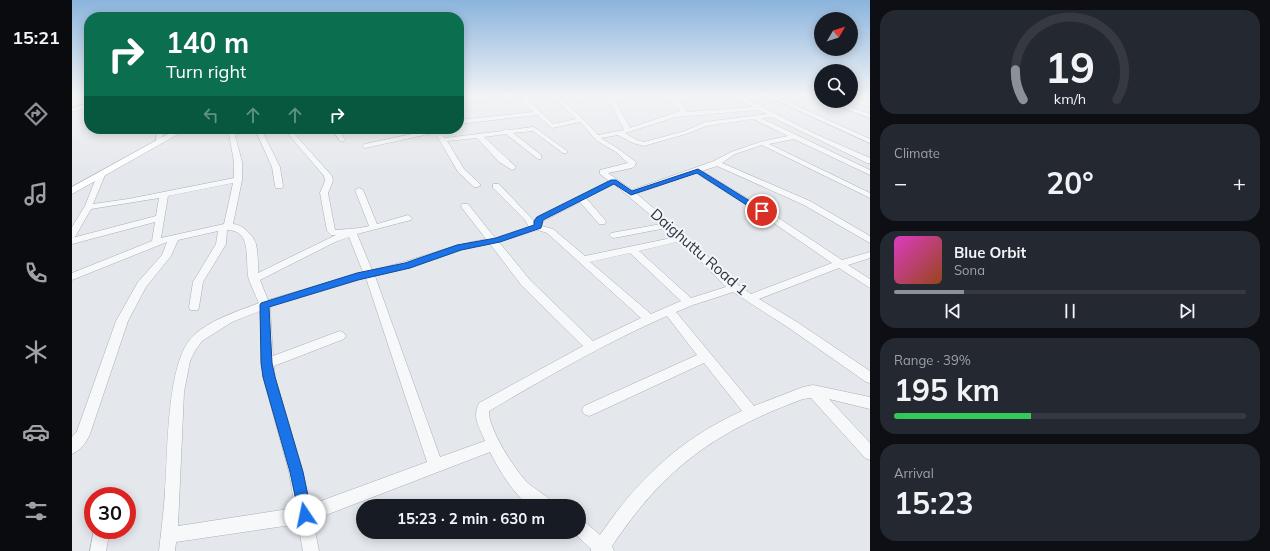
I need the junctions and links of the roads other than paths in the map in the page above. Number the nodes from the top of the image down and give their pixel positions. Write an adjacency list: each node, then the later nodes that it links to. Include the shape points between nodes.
1 (547, 122): 10 (street)
2 (573, 122): 10 (street)
3 (583, 122): 25 (street, Daighuttu Road 1)
4 (623, 122): 13 (street)
5 (656, 122): 13 (street)
6 (724, 122): 14 (street, via 705,124 644,144)
7 (762, 122): 26 (street)
8 (784, 122): 23 (street)
9 (827, 122): 29 (street)
10 (552, 126): 11 (street)
11 (536, 129): 12 (street); 33 (street)
12 (506, 131): 24 (street); 34 (street)
13 (628, 131): 14 (street)
14 (620, 133): 25 (street)
15 (160, 134): 30 (street)
16 (173, 134): 30 (main road)
17 (232, 134): 41 (street, via 238,162)
18 (260, 134): 44 (street, via 276,167)
19 (291, 134): 61 (street, via 328,176 329,181 324,193 331,231)
20 (338, 134): 27 (street)
21 (417, 134): 32 (street)
22 (438, 134): 28 (street)
23 (811, 134): 26 (street); 35 (street)
24 (478, 135): 28 (street); 37 (street)
25 (596, 137): 42 (street, Daighuttu Road 1, via 632,162 629,166 604,170 603,172)
26 (795, 138): 31 (street); 39 (street)
27 (342, 140)
28 (443, 140): 43 (street, via 462,170)
29 (870, 141)
30 (159, 142): 40 (main road)
31 (762, 143): 36 (street, via 733,153); 50 (street)
32 (365, 146)
33 (565, 152)
34 (538, 157)
35 (870, 161)
36 (717, 164): 38 (street); 66 (street, via 807,203)
37 (512, 168)
38 (698, 171): 48 (street); 73 (street)
39 (870, 173)
40 (101, 175): 47 (main road); 52 (street)
41 (238, 180): 49 (street); 58 (street)
42 (614, 181): 48 (street, Daighuttu Road 1); 51 (street)
43 (477, 185)
44 (279, 186)
45 (496, 186): 60 (street)
46 (359, 190): 59 (street)
47 (72, 191)
48 (631, 193): 57 (street, Daighuttu Road 1)
49 (164, 194): 52 (street, via 96,207); 54 (street)
50 (870, 196)
51 (581, 198): 56 (street); 60 (street, via 540,219)
52 (89, 206): 62 (street)
53 (465, 206): 68 (street)
54 (160, 218): 67 (street); 69 (street)
55 (408, 218): 59 (street)
56 (602, 222)
57 (668, 225): 63 (street); 65 (street, Daighuttu Road 1)
58 (225, 226): 64 (street); 76 (street, via 241,230 251,243); 82 (street, via 221,244 198,282)
59 (374, 226): 61 (street)
60 (536, 227): 68 (street); 72 (street, via 550,232)
61 (352, 233): 74 (street); 76 (street, via 314,249)
62 (72, 235)
63 (614, 235)
64 (174, 238): 69 (street); 95 (street, via 166,256 134,297 111,349 83,434)
65 (683, 238): 70 (street); 78 (street, Daighuttu Road 1)
66 (870, 240)
67 (72, 241)
68 (492, 241): 74 (street, via 460,247 406,266); 86 (street, via 526,283)
69 (156, 243): 75 (street)
70 (632, 248): 72 (street); 80 (street)
71 (870, 255): 73 (street)
72 (583, 260): 84 (street)
73 (840, 264): 77 (street); 79 (street)
74 (369, 274): 81 (street); 97 (street)
75 (72, 277)
76 (256, 282): 81 (street)
77 (870, 284)
78 (734, 288): 79 (street, Daighuttu Road 1); 80 (street)
79 (750, 298): 89 (street, Daighuttu Road 1)
80 (689, 302): 83 (street)
81 (264, 305): 88 (street); 101 (street, via 228,319 209,330 198,338 184,361 178,392)
82 (194, 307)
83 (668, 310): 84 (street); 87 (street)
84 (648, 319): 86 (street)
85 (340, 336): 88 (street)
86 (592, 347): 94 (street, via 484,407 483,421)
87 (706, 356): 92 (street); 93 (street)
88 (267, 363): 99 (street)
89 (870, 378)
90 (813, 391): 91 (street); 93 (street, via 792,396); 96 (street)
91 (870, 403)
92 (589, 410)
93 (753, 414): 103 (street, via 704,438 663,470 630,506)
94 (494, 444): 97 (street); 98 (street, via 507,470)
95 (72, 447)
96 (870, 453)
97 (436, 466): 99 (street)
98 (536, 499)
99 (305, 515): 101 (street); 106 (street)
100 (586, 534): 103 (street)
101 (169, 535): 105 (street)
102 (100, 539): 104 (street)
103 (603, 550)
104 (98, 551)
105 (167, 551)
106 (311, 551)

